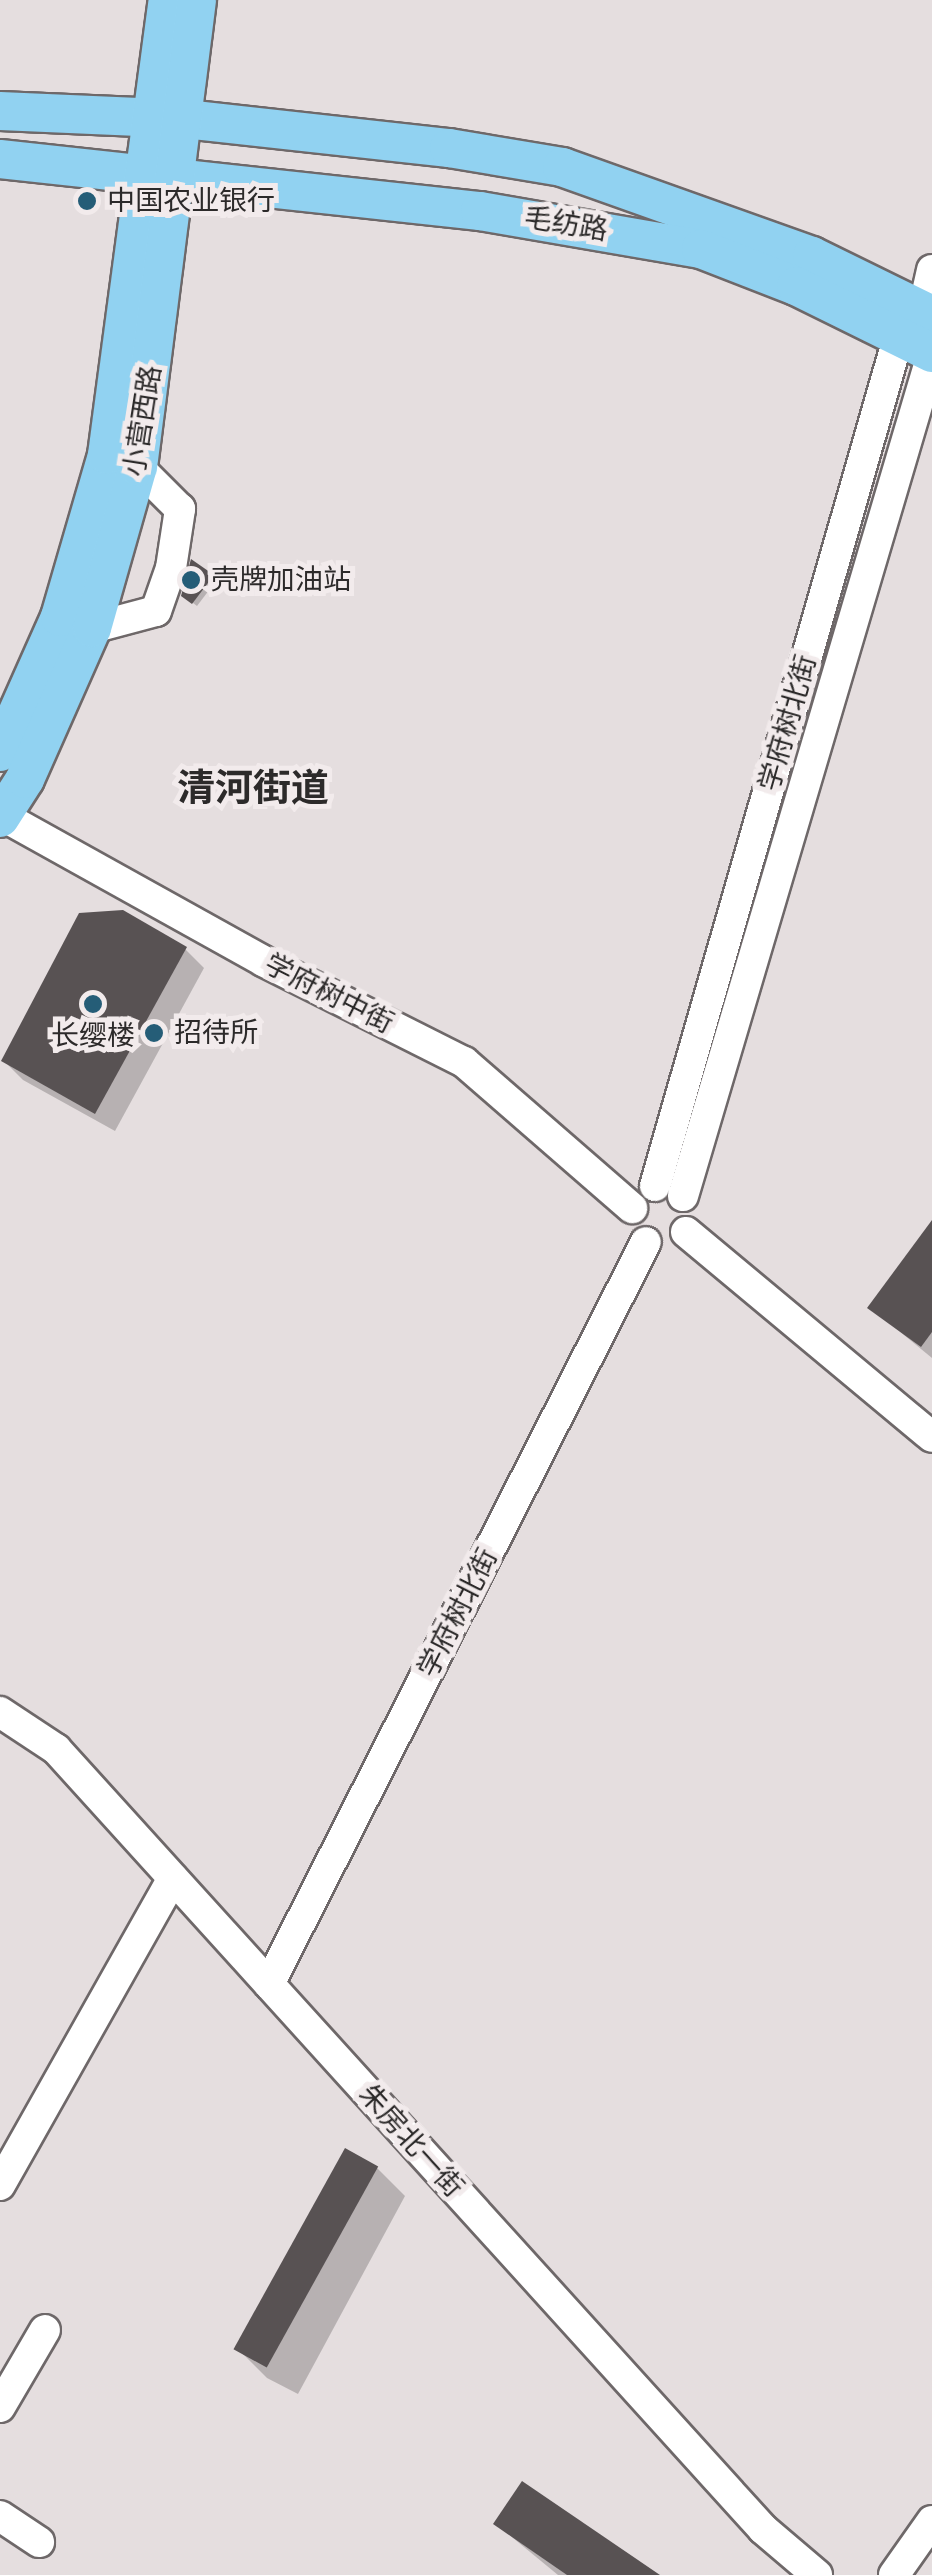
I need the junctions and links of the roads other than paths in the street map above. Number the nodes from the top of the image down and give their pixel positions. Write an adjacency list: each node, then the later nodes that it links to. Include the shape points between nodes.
1 (168, 0): 4 (main road, 小营西路)
2 (197, 0): 4 (main road, 小营西路)
3 (0, 111): 4 (main road, 毛纺路)
4 (170, 119): 6 (main road, 小营西路); 8 (main road, 毛纺路, via 450,148 562,168 715,217)
5 (0, 159): 6 (main road, 毛纺路)
6 (162, 176): 8 (main road, 毛纺路, via 480,211 701,249); 9 (main road, 小营西路); 11 (main road, 小营西路, via 107,455 60,617)
7 (932, 270): 8 (street, 学府树北街)
8 (925, 337): 13 (street, 学府树北街)
9 (138, 467): 10 (main road, 小营西路); 10 (street, via 180,509 172,568 156,610)
10 (92, 628): 12 (main road, 小营西路, via 26,779)
11 (0, 752)
12 (1, 816): 14 (street, 学府树中街, via 263,961 464,1062)
13 (669, 1191): 14 (street); 15 (street, via 691,1218)
14 (632, 1208): 16 (street, via 634,1228)
15 (686, 1232): 16 (street, via 663,1246); 17 (street)
16 (646, 1242): 20 (street, 学府树北街)
17 (932, 1437)
18 (0, 1712): 19 (street, 朱房北一街, via 56,1749)
19 (173, 1878): 20 (street, 朱房北一街); 21 (street)
20 (269, 1984): 27 (street, 朱房北一街, via 763,2529)
21 (0, 2185)
22 (45, 2330): 23 (street)
23 (0, 2408)
24 (0, 2516): 26 (street)
25 (932, 2521): 28 (street)
26 (39, 2542)
27 (817, 2575)
28 (894, 2575)

